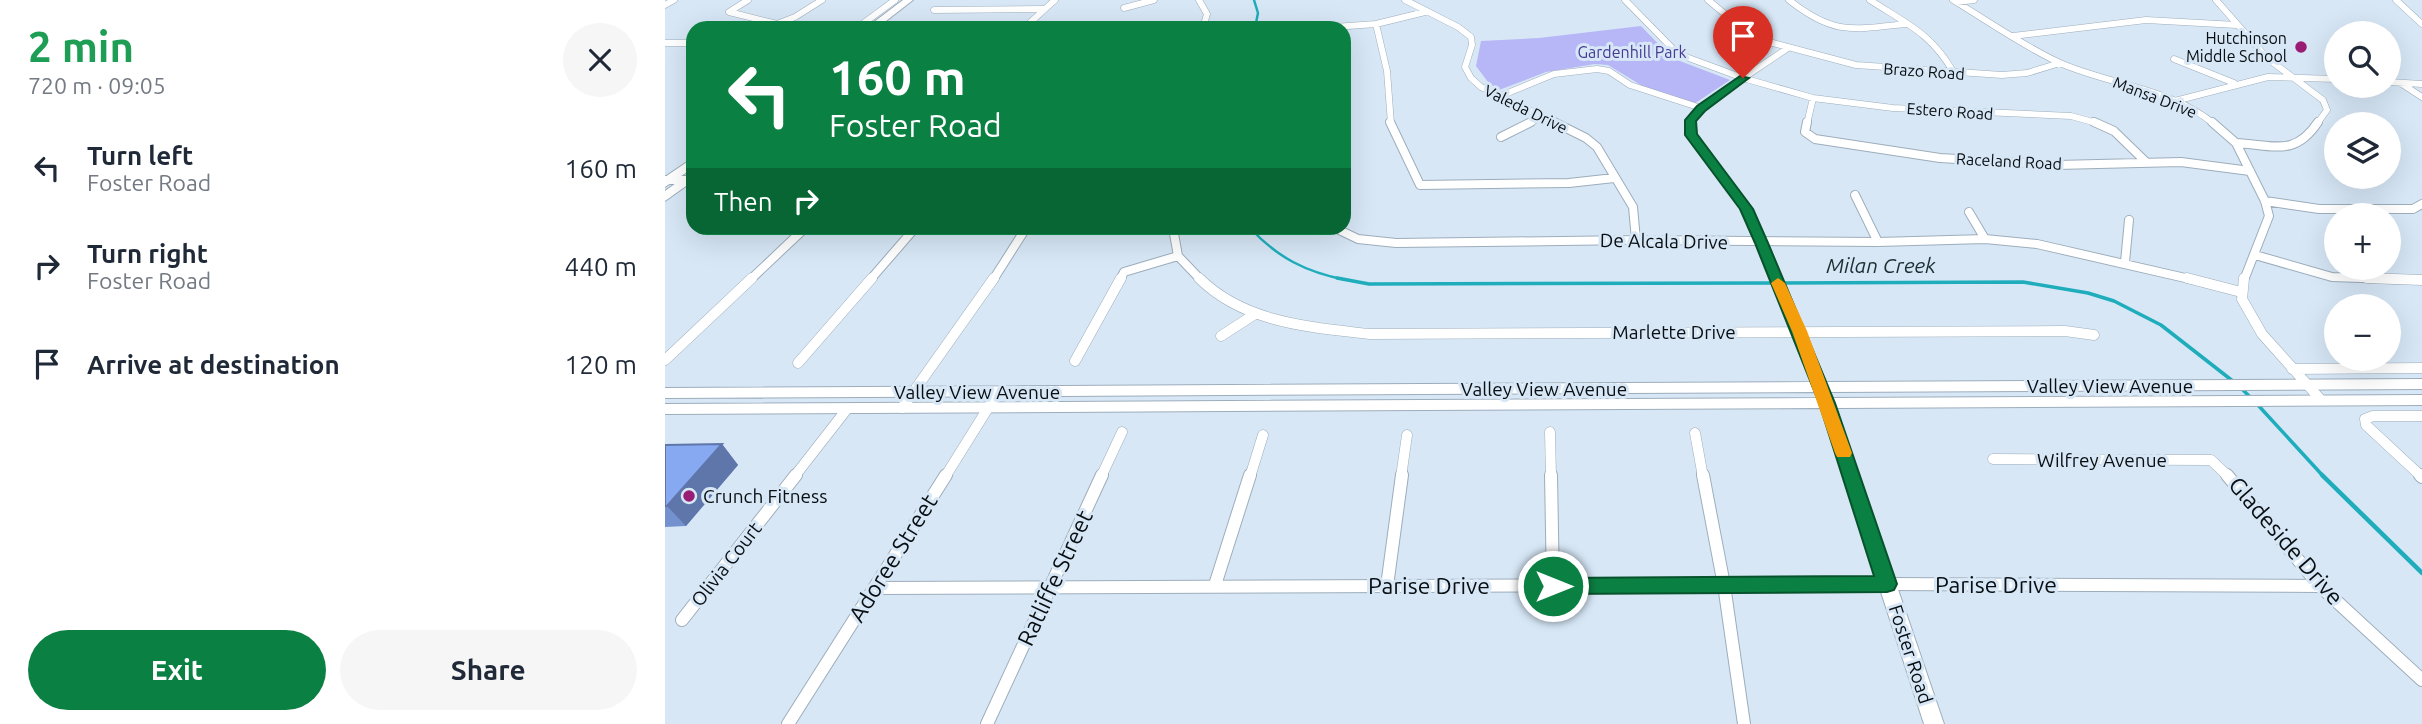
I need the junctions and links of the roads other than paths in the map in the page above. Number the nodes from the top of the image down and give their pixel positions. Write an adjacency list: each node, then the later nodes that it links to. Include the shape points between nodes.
1 (674, 0): 19 (street)
2 (748, 0): 24 (street, via 729,12)
3 (822, 0): 25 (street)
4 (895, 0): 26 (street)
5 (909, 0): 27 (main road)
6 (922, 0): 28 (main road)
7 (1055, 0): 21 (street)
8 (1154, 0): 20 (street)
9 (1199, 0): 30 (street, via 1207,14)
10 (1405, 0): 23 (street, Valeda Drive)
11 (1625, 0): 44 (street, Estero Road, via 1678,54)
12 (1708, 0): 39 (street, Brazo Road, via 1746,33)
13 (1789, 0): 32 (street, via 1816,20 1841,27)
14 (1870, 0): 32 (street)
15 (1975, 0): 18 (street)
16 (2216, 0): 34 (street)
17 (2396, 0): 33 (street)
18 (1954, 1): 36 (street, Mansa Drive)
19 (665, 5)
20 (1124, 8)
21 (1042, 9): 22 (street); 29 (street)
22 (934, 10)
23 (1425, 12): 31 (street); 50 (street, Valeda Drive, via 1471,37 1465,67 1471,78)
24 (759, 21)
25 (786, 21)
26 (866, 21)
27 (880, 21)
28 (894, 21)
29 (1031, 21)
30 (1205, 21)
31 (1376, 24): 35 (street); 62 (street, via 1387,71 1389,121 1420,185)
32 (1905, 24): 42 (street, via 1941,50)
33 (2422, 24)
34 (2237, 25): 36 (street, via 2134,21); 43 (street)
35 (1351, 26)
36 (2013, 36): 41 (street, Mansa Drive)
37 (665, 43): 38 (street)
38 (686, 43)
39 (1788, 48): 42 (street, Brazo Road, via 1856,65); 44 (street)
40 (2174, 59): 48 (street)
41 (2060, 63): 42 (street, Brazo Road, via 2017,75); 53 (street, Mansa Drive)
42 (1954, 73)
43 (2291, 76): 45 (street); 48 (street); 57 (street, via 2323,100 2327,110 2307,139 2295,146)
44 (1743, 78): 52 (street, Estero Road); 54 (main road)
45 (2324, 78)
46 (2401, 82): 49 (street)
47 (2401, 83): 51 (street)
48 (2235, 84): 53 (street)
49 (2422, 84)
50 (1498, 97): 54 (street, via 1554,74 1597,69); 55 (street, Valeda Drive)
51 (2422, 97)
52 (1813, 98): 58 (street, Estero Road, via 1955,113 2071,116 2114,131); 58 (street, Raceland Road, via 1805,132 1815,139 1940,158 2057,165)
53 (2175, 101): 57 (street, Mansa Drive, via 2203,115)
54 (1701, 108): 79 (main road, Foster Road, via 1691,120 1691,135 1747,209)
55 (1542, 117): 56 (street); 62 (street, Valeda Drive, via 1586,138)
56 (1501, 136)
57 (2236, 143): 60 (street, Mansa Drive)
58 (2145, 162): 60 (street, Raceland Road)
59 (686, 167): 63 (main road)
60 (2250, 171): 67 (street, Mansa Drive)
61 (686, 178): 63 (street)
62 (1614, 178): 77 (street, Valeda Drive, via 1633,207)
63 (666, 181)
64 (686, 181): 66 (main road)
65 (1855, 195): 78 (street)
66 (665, 197)
67 (2265, 201): 68 (street, via 2319,209 2413,209); 80 (street, via 2269,216)
68 (2422, 204)
69 (1969, 212): 76 (street)
70 (2129, 220): 82 (street)
71 (798, 235): 89 (street)
72 (909, 235): 91 (street)
73 (1022, 235): 96 (street)
74 (1174, 235): 81 (street)
75 (1350, 235): 77 (street, De Alcala Drive, via 1396,243)
76 (1985, 239): 78 (street, De Alcala Drive); 82 (street, De Alcala Drive)
77 (1636, 240): 79 (street, De Alcala Drive)
78 (1878, 242): 79 (street, De Alcala Drive)
79 (1762, 243): 86 (main road, Foster Road)
80 (2255, 255): 83 (street, via 2332,278); 84 (street)
81 (1178, 256): 85 (street, Marlette Drive, via 1210,289); 90 (street, via 1124,272)
82 (2125, 262): 84 (street, De Alcala Drive)
83 (2422, 280)
84 (2241, 292): 93 (street, via 2253,322)
85 (1255, 314): 86 (street, Marlette Drive, via 1369,334); 88 (street)
86 (1799, 331): 87 (street, Marlette Drive, via 2065,331); 99 (main road, Foster Road)
87 (2094, 335)
88 (1221, 336)
89 (665, 360)
90 (1075, 361)
91 (798, 363)
92 (2422, 368): 93 (street)
93 (2292, 369): 94 (street)
94 (2307, 384): 95 (main road, Valley View Avenue); 99 (main road, Valley View Avenue); 100 (street)
95 (2422, 384)
96 (913, 392): 97 (main road, Valley View Avenue); 98 (main road, Valley View Avenue); 103 (street)
97 (998, 392): 99 (main road, Valley View Avenue); 104 (street, Adoree Street)
98 (665, 393)
99 (1824, 396): 100 (main road, Valley View Avenue); 104 (main road, Valley View Avenue); 115 (main road, Foster Road)
100 (2321, 400): 101 (main road, Valley View Avenue)
101 (2422, 400)
102 (847, 408): 103 (main road, Valley View Avenue); 105 (main road, Valley View Avenue); 123 (street, Olivia Court)
103 (902, 408): 104 (main road, Valley View Avenue)
104 (988, 408): 122 (street, Adoree Street)
105 (665, 410)
106 (2422, 416): 114 (street, via 2365,419 2365,425)
107 (1122, 432): 118 (street, Ratliffe Street)
108 (1550, 432): 120 (street)
109 (1695, 433): 117 (street)
110 (1263, 435): 116 (street)
111 (1407, 435): 119 (street)
112 (1993, 459): 113 (street, Wilfrey Avenue)
113 (2210, 460): 121 (street, Gladeside Drive, via 2231,478)
114 (2422, 477)
115 (1887, 584): 117 (street, Parise Drive); 121 (street, Parise Drive); 128 (main road, Foster Road)
116 (1215, 585): 118 (street, Parise Drive); 119 (street, Parise Drive)
117 (1724, 585): 120 (street, Parise Drive); 127 (street)
118 (1052, 586): 122 (street, Parise Drive); 126 (street, Ratliffe Street)
119 (1387, 586): 120 (street, Parise Drive)
120 (1553, 586)
121 (2320, 586): 124 (street, Gladeside Drive)
122 (874, 588): 125 (street, Adoree Street)
123 (682, 620)
124 (2422, 680)
125 (788, 724)
126 (987, 724)
127 (1744, 724)
128 (1934, 724)

